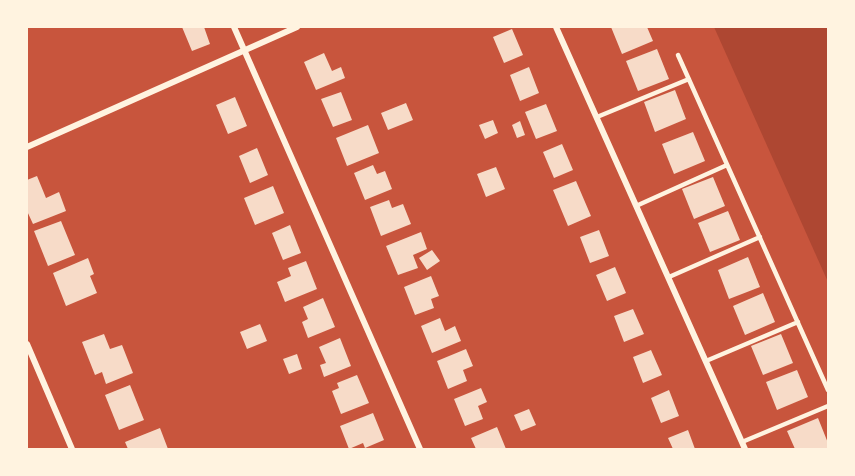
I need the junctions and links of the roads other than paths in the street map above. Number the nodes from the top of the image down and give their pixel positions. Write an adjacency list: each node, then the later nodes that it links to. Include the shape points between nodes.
1 (234, 27): 4 (street)
2 (297, 27): 4 (street)
3 (556, 27): 7 (street)
4 (244, 50): 8 (street); 20 (street)
5 (678, 56): 6 (lane)
6 (689, 79): 7 (lane); 9 (lane)
7 (597, 117): 10 (street)
8 (27, 147)
9 (727, 165): 10 (lane); 11 (lane)
10 (636, 206): 12 (street)
11 (760, 237): 12 (lane); 13 (lane)
12 (669, 278): 15 (street)
13 (798, 322): 15 (lane); 16 (lane)
14 (27, 344): 19 (street)
15 (706, 361): 18 (street)
16 (828, 390)
17 (828, 406): 18 (lane)
18 (742, 442): 21 (street)
19 (72, 449)
20 (420, 449)
21 (746, 449)

